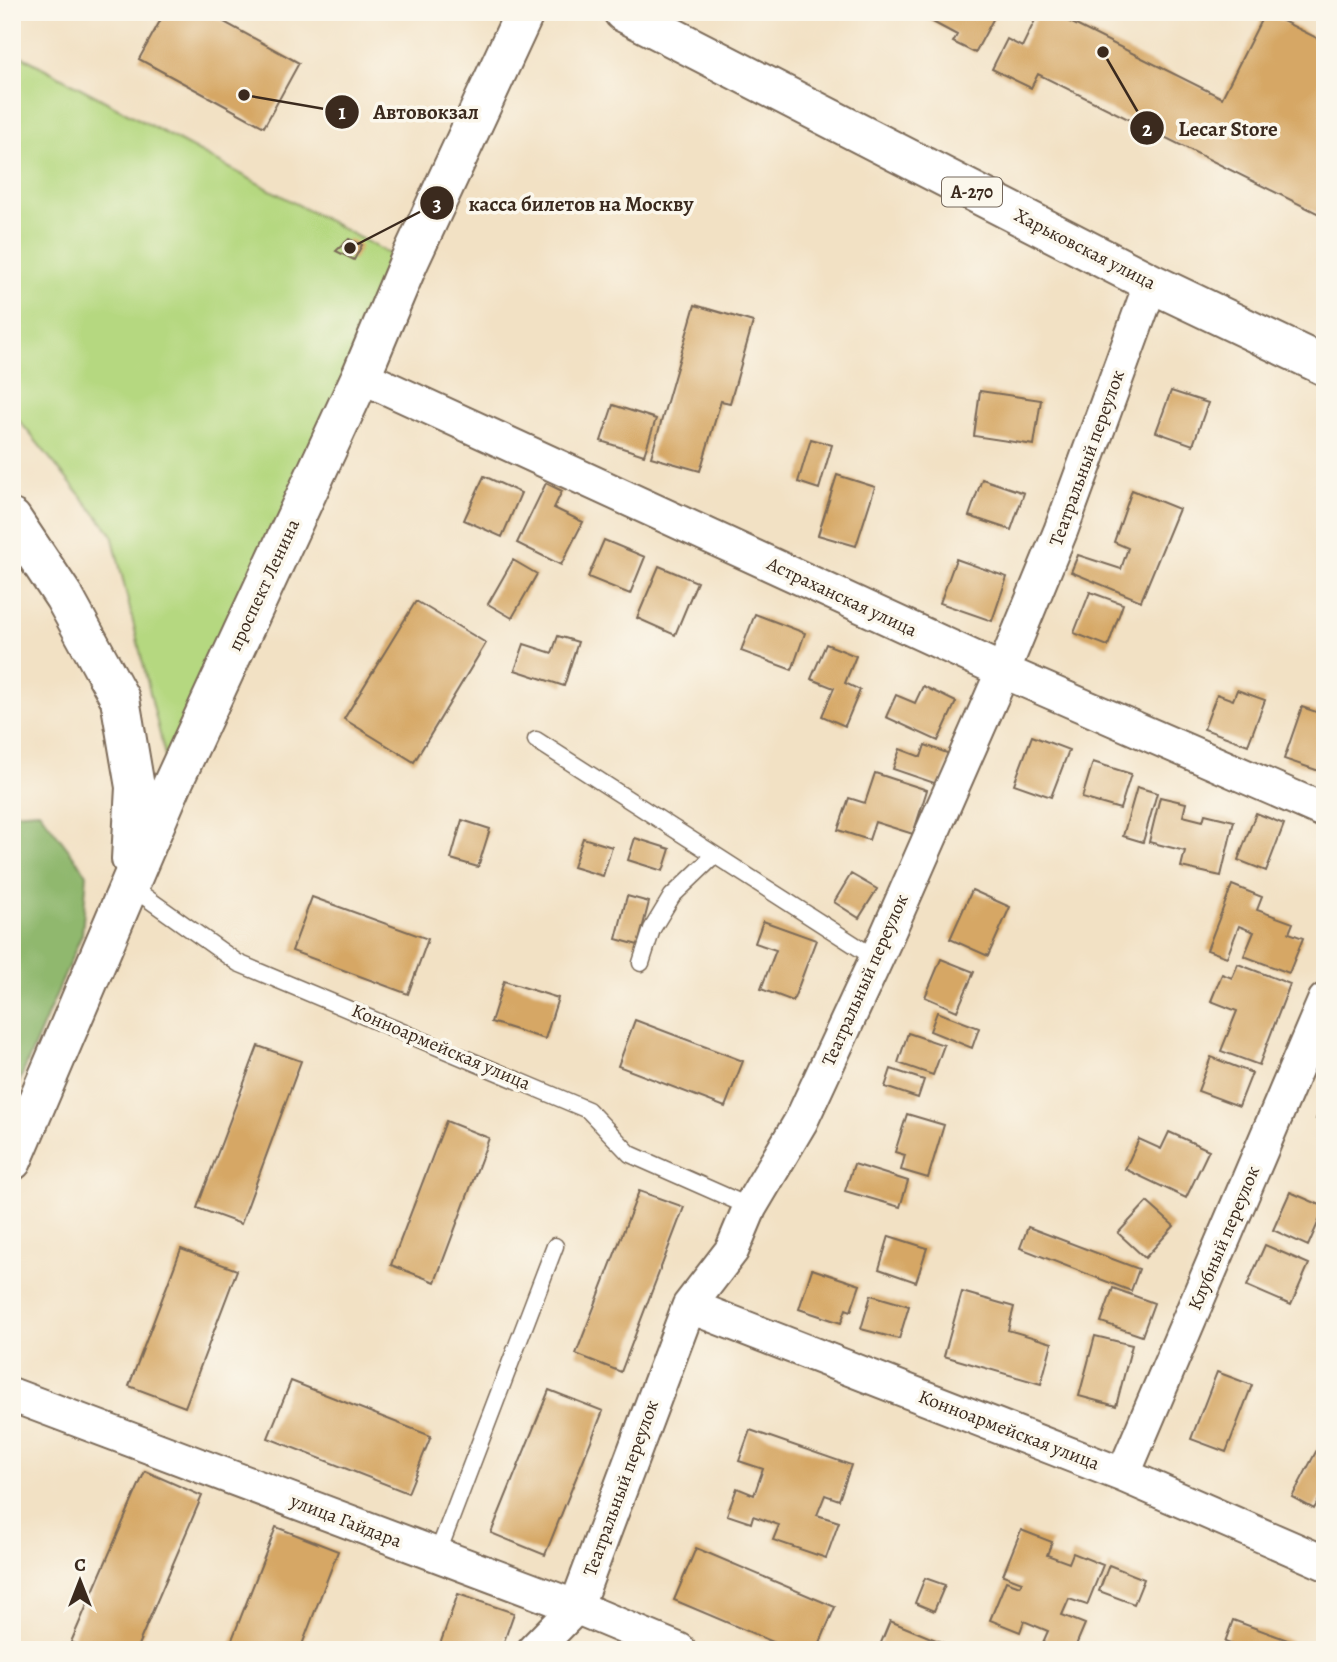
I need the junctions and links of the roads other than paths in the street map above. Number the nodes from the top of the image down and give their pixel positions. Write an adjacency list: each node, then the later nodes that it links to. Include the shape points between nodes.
1 (525, 12): 5 (main road, проспект Ленина)
2 (622, 12): 3 (main road, Харьковская улица / А-270)
3 (1151, 283): 4 (main road, Харьковская улица / А-270); 7 (street, Театральный переулок, via 1061,530)
4 (1325, 366)
5 (361, 376): 7 (street, Астраханская улица); 11 (main road, проспект Ленина)
6 (12, 519): 11 (main road, via 64,597 120,699 135,788)
7 (1003, 671): 9 (street, Астраханская улица); 12 (street, Театральный переулок)
8 (536, 740): 10 (lane)
9 (1325, 811)
10 (715, 855): 12 (lane); 13 (lane, via 672,896 652,929)
11 (130, 886): 15 (main road, проспект Ленина); 16 (lane, Конноармейская улица, via 238,962 589,1110 629,1154)
12 (875, 958): 16 (street, Театральный переулок, via 801,1121)
13 (641, 963)
14 (1325, 1000): 20 (street, Клубный переулок)
15 (12, 1161)
16 (750, 1207): 18 (street, Театральный переулок, via 732,1250)
17 (555, 1246): 21 (lane)
18 (689, 1306): 20 (street, Конноармейская улица); 23 (street, Театральный переулок)
19 (12, 1395): 21 (street, улица Гайдара)
20 (1123, 1475): 22 (street, Конноармейская улица)
21 (437, 1555): 23 (street, улица Гайдара)
22 (1325, 1563)
23 (576, 1607): 24 (street, Театральный переулок); 25 (street, улица Гайдара)
24 (534, 1650)
25 (679, 1650)

